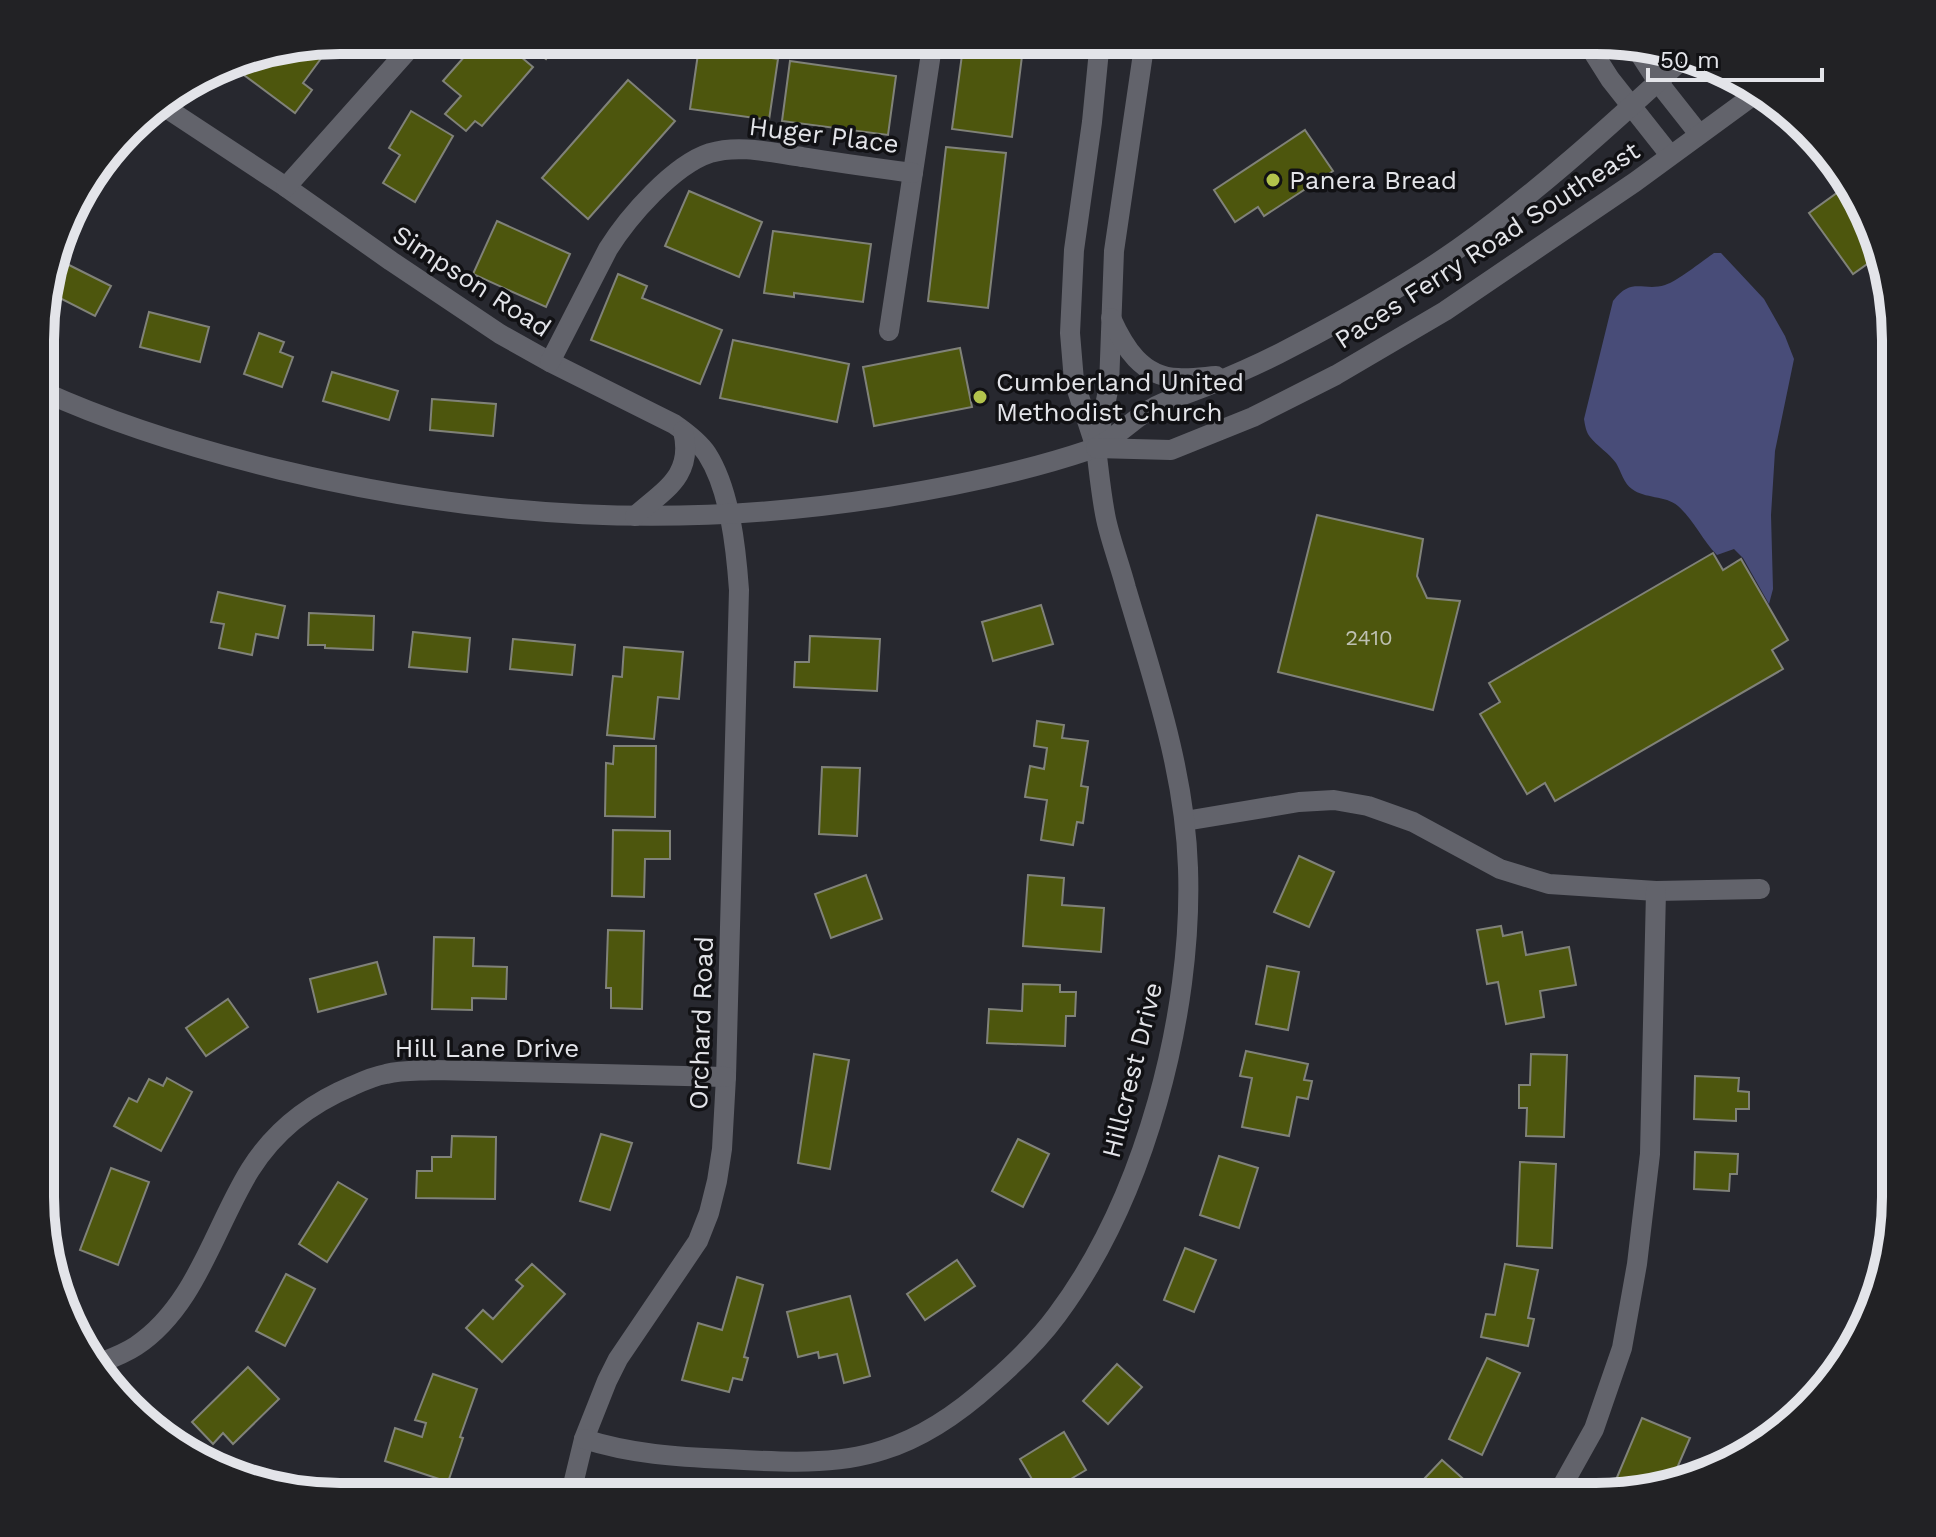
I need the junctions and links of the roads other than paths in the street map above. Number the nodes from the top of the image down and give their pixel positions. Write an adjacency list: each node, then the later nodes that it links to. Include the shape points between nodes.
1 (405, 54): 15 (street)
2 (931, 54): 14 (street)
3 (1099, 54): 22 (street, via 1074,250 1070,333 1074,381)
4 (1143, 54): 16 (street, via 1114,251)
5 (1594, 54): 10 (street)
6 (1642, 57): 8 (street)
7 (1676, 66): 8 (street, Paces Ferry Road Southeast)
8 (1658, 82): 10 (street, Paces Ferry Road Southeast); 12 (street)
9 (1749, 98): 12 (street, Paces Ferry Road Southeast)
10 (1631, 106): 13 (street); 19 (street, Paces Ferry Road Southeast, via 1457,250 1372,303)
11 (170, 110): 15 (street, Simpson Road)
12 (1699, 134): 13 (street, Paces Ferry Road Southeast)
13 (1670, 155): 22 (street, Paces Ferry Road Southeast, via 1445,311 1336,375 1171,450)
14 (913, 173): 17 (street); 18 (street, Huger Place, via 751,150 709,153 688,163 618,233)
15 (286, 187): 18 (street, Simpson Road, via 488,326)
16 (1111, 318): 19 (street, via 1121,341 1153,373 1176,379); 22 (street, via 1109,386)
17 (889, 331)
18 (550, 362): 21 (street, Simpson Road)
19 (1236, 375): 22 (street, Paces Ferry Road Southeast, via 1156,406)
20 (54, 396): 24 (street, Paces Ferry Road Southeast, via 131,428 344,485 495,509)
21 (683, 431): 23 (street, Simpson Road, via 707,455); 24 (street, via 684,466)
22 (1096, 448): 23 (street, Paces Ferry Road Southeast, via 972,482 835,505); 25 (street, Hillcrest Drive, via 1106,520 1161,707)
23 (730, 515): 24 (street, Paces Ferry Road Southeast); 28 (street, Orchard Road, via 739,590)
24 (635, 516)
25 (1185, 821): 27 (street, via 1334,800 1413,822 1500,869 1549,884); 30 (street, Hillcrest Drive, via 1186,949 1174,1029 1150,1123 1100,1246 1056,1317 1024,1355 938,1426 882,1451 786,1460 678,1457)
26 (1760, 889): 27 (street)
27 (1656, 891): 32 (street, via 1650,1154 1637,1264 1622,1348 1594,1429)
28 (726, 1077): 29 (street, Hill Lane Drive, via 403,1071 337,1092 292,1120 262,1153 167,1318 134,1348); 30 (street, Orchard Road, via 722,1149 709,1213 698,1241 618,1359)
29 (105, 1360)
30 (584, 1439): 31 (street, Orchard Road)
31 (573, 1483)
32 (1564, 1483)

